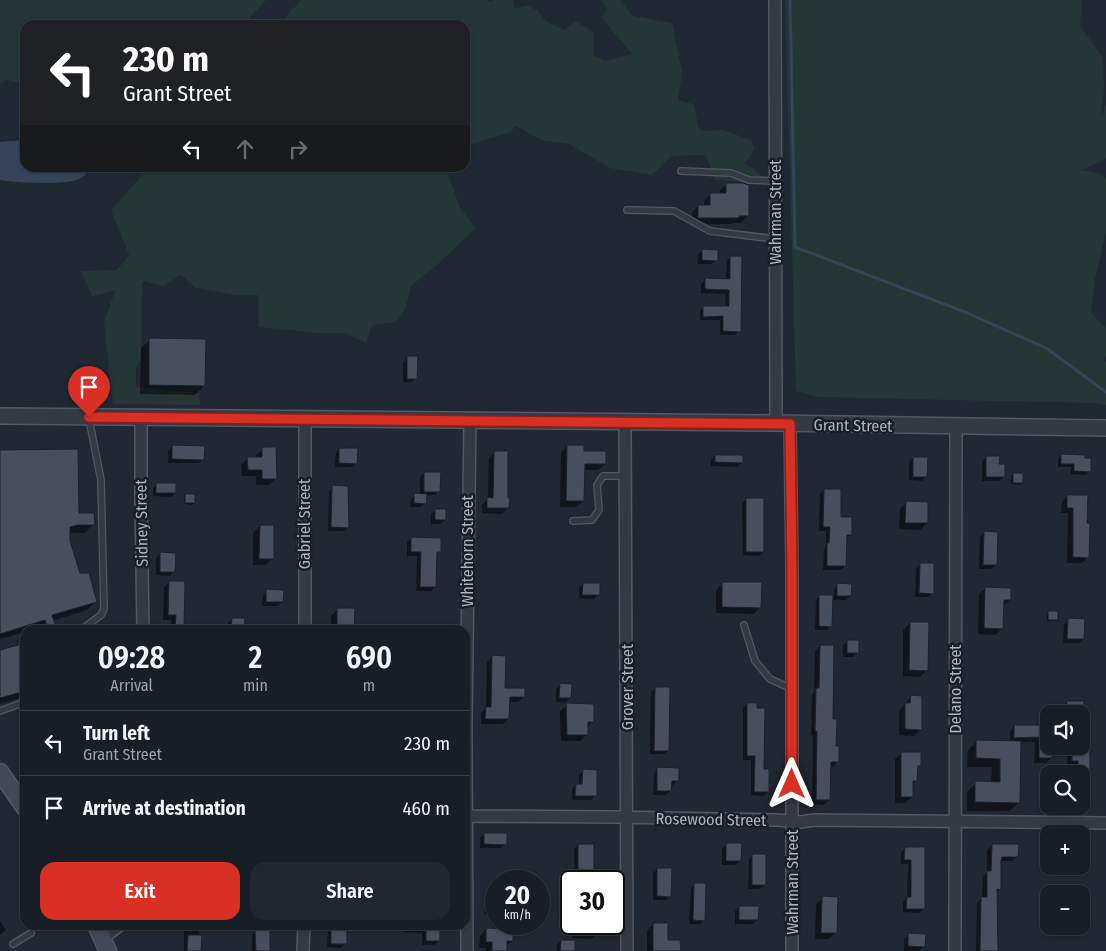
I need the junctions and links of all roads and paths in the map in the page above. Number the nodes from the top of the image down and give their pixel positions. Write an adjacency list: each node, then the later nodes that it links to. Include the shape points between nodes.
1 (774, 0): 3 (street, Wahrman Street)
2 (681, 171): 3 (lane, via 731,173 750,180)
3 (774, 181): 5 (street, Wahrman Street)
4 (627, 210): 5 (lane, via 674,211 710,231)
5 (775, 239): 12 (street, Wahrman Street)
6 (0, 416): 7 (street, Grant Street)
7 (89, 417): 8 (street, Grant Street); 17 (lane, via 101,480 104,609)
8 (141, 417): 9 (street, Grant Street); 18 (street, Sidney Street)
9 (305, 418): 10 (street, Grant Street); 19 (street, Gabriel Street)
10 (470, 420): 11 (street, Grant Street); 20 (street, Whitehorn Street)
11 (625, 422): 12 (street, Grant Street); 15 (street, Grover Street)
12 (783, 423): 13 (street, Grant Street); 22 (street, Wahrman Street)
13 (956, 426): 14 (street, Grant Street); 30 (street, Delano Street)
14 (1106, 428)
15 (625, 476): 16 (lane, via 603,476 597,485 599,510 592,520); 28 (street, Grover Street)
16 (574, 521)
17 (87, 625)
18 (144, 625)
19 (304, 625)
20 (467, 625)
21 (744, 625): 22 (lane, via 756,661 770,679)
22 (792, 690): 29 (street, Wahrman Street)
23 (20, 704): 24 (lane)
24 (0, 711)
25 (0, 772): 26 (main road)
26 (20, 801)
27 (470, 816): 28 (street, Rosewood Street)
28 (627, 818): 29 (street, Rosewood Street); 40 (street, Grover Street)
29 (792, 821): 30 (street, Rosewood Street); 41 (street, Wahrman Street)
30 (955, 821): 31 (street, Rosewood Street); 42 (street, Delano Street)
31 (1106, 824)
32 (113, 930): 36 (street)
33 (304, 930): 38 (street)
34 (466, 930): 39 (street, Whitehorn Street)
35 (31, 933): 37 (lane)
36 (102, 938)
37 (13, 944)
38 (303, 951)
39 (466, 951)
40 (627, 951)
41 (792, 951)
42 (955, 951)

